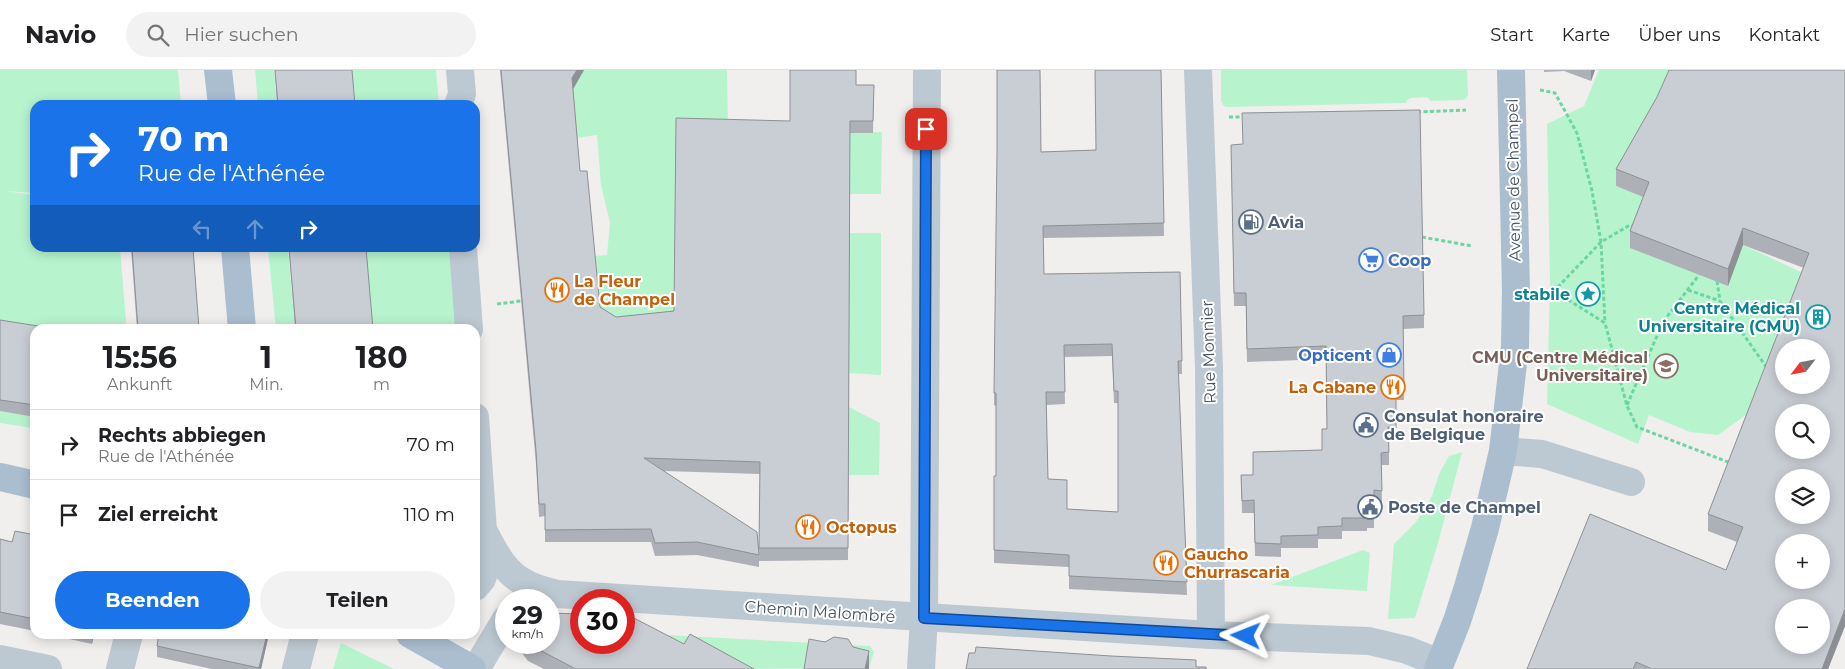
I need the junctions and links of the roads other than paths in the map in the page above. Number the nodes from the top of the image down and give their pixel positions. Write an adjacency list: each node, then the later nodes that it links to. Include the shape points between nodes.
1 (218, 70): 6 (main road)
2 (460, 70): 7 (street)
3 (927, 70): 21 (street)
4 (1198, 70): 22 (street, Rue Monnier, via 1209,368)
5 (1511, 70): 12 (main road, Avenue de Champel, via 1515,346)
6 (221, 100)
7 (460, 100)
8 (235, 252): 10 (main road)
9 (464, 252): 11 (street)
10 (242, 324)
11 (469, 324)
12 (1503, 451): 14 (street, via 1542,454); 28 (main road, Avenue de Champel, via 1468,587)
13 (0, 477): 15 (main road)
14 (1631, 482)
15 (30, 484)
16 (480, 488): 17 (street)
17 (483, 530): 18 (street, via 487,551); 19 (street, Chemin Malombré, via 500,562)
18 (480, 581)
19 (534, 589)
20 (560, 598): 21 (street, Chemin Malombré)
21 (924, 618): 22 (street, Chemin Malombré); 34 (street)
22 (1210, 635): 28 (street, Chemin Malombré, via 1370,641 1408,650)
23 (495, 637): 33 (street)
24 (127, 639): 30 (street)
25 (304, 639): 31 (street)
26 (419, 639): 32 (main road)
27 (0, 658): 29 (street)
28 (1439, 666)
29 (48, 669)
30 (120, 669)
31 (296, 669)
32 (472, 669)
33 (476, 669)
34 (921, 669)

